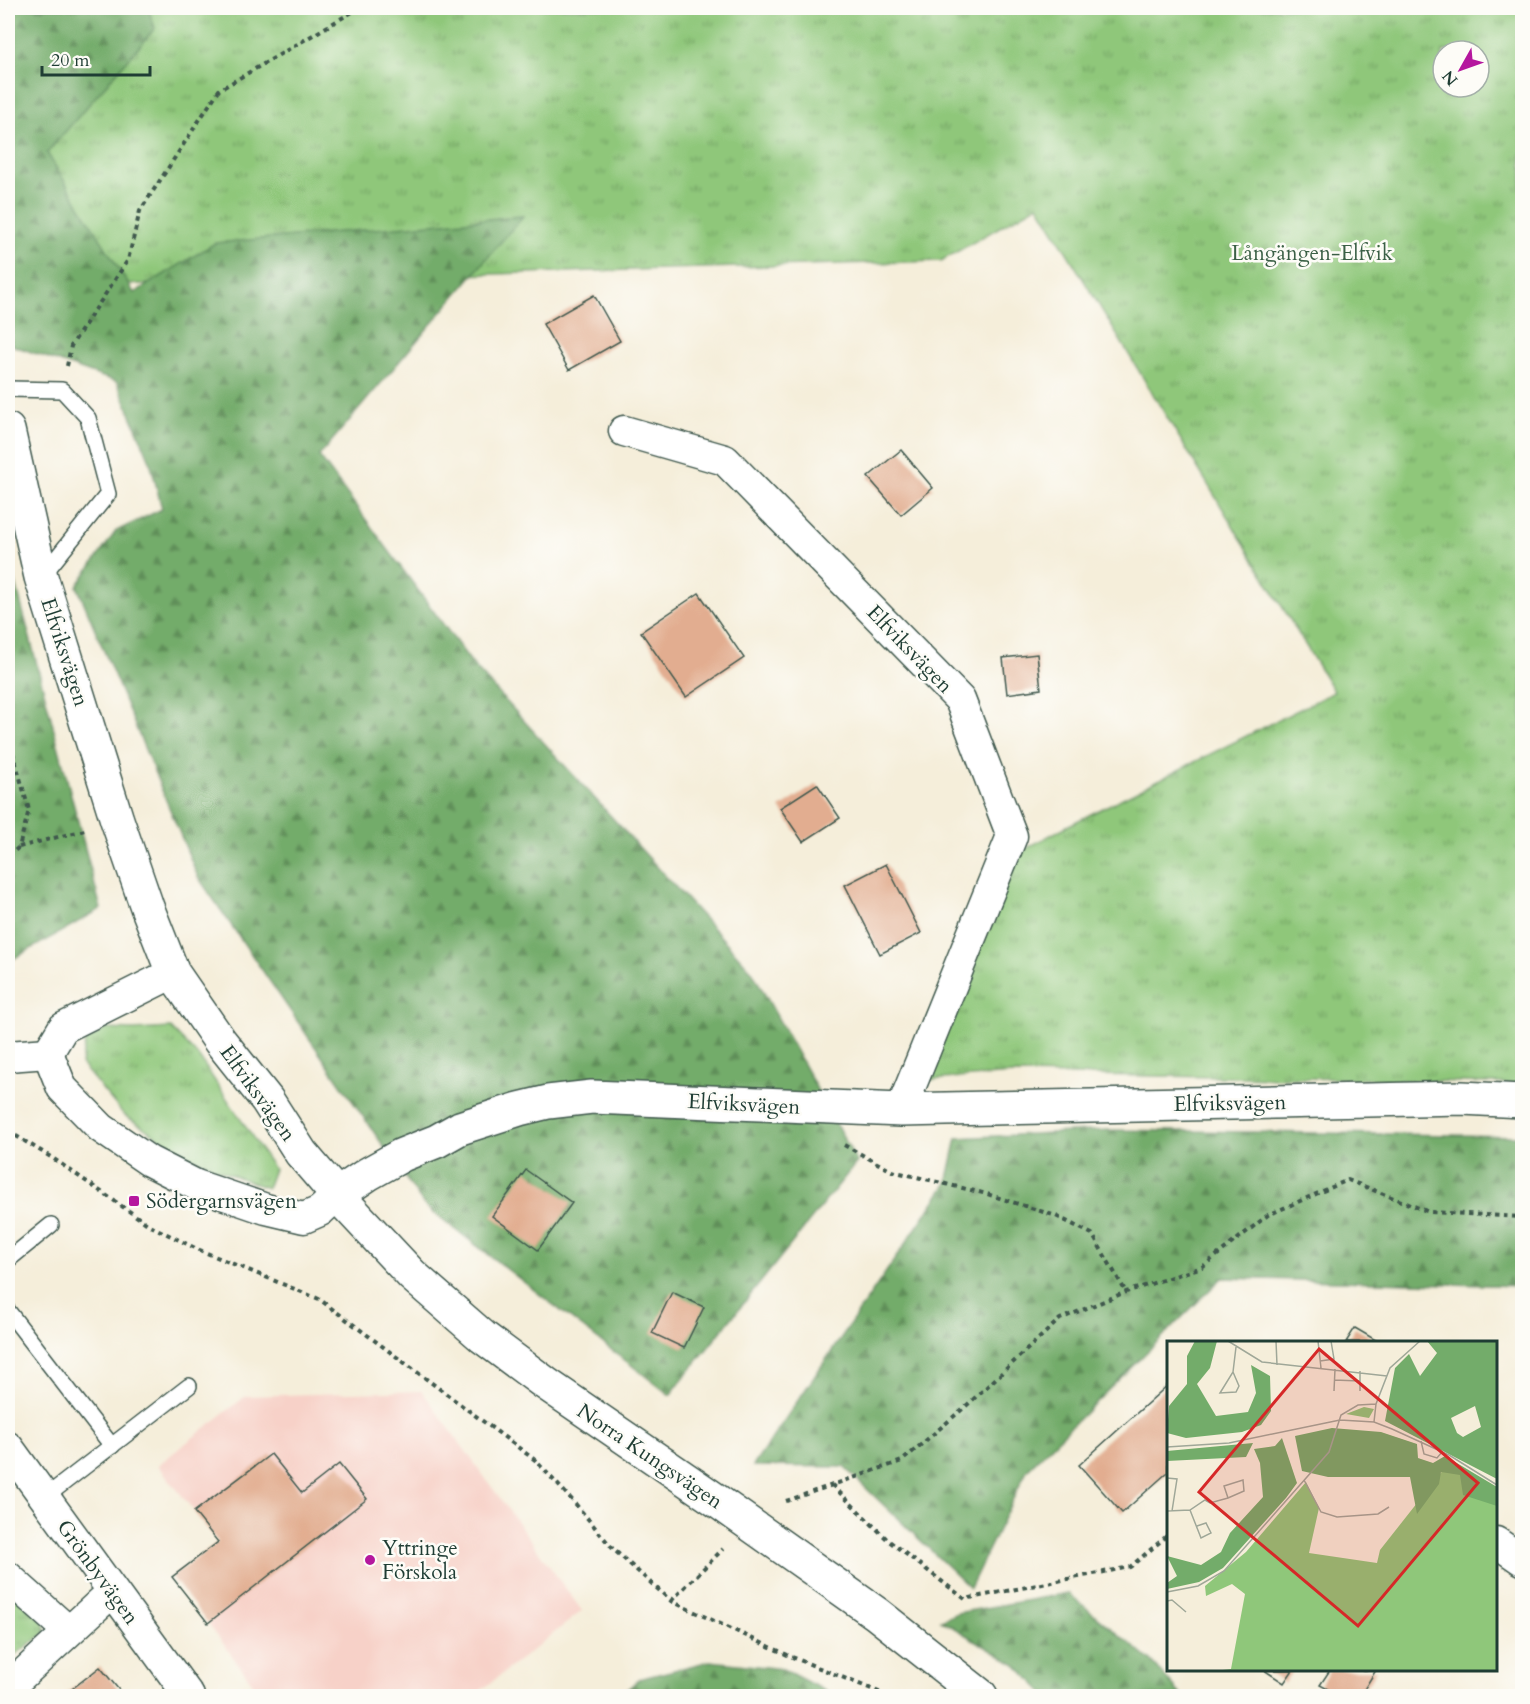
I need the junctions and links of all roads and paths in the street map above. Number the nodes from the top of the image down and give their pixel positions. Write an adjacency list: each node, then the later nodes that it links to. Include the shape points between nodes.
1 (359, 8): 3 (path, via 219,90 140,211 128,260 71,346)
2 (8, 390): 3 (lane)
3 (62, 390): 6 (lane, via 88,418 108,494)
4 (8, 430): 6 (street, Elfviksvägen)
5 (624, 431): 14 (street, Elfviksvägen, via 725,460 960,700 1012,836)
6 (41, 577): 9 (street, Elfviksvägen, via 117,820)
7 (8, 735): 8 (path, via 29,810 19,846)
8 (8, 857)
9 (173, 972): 10 (street, via 63,1028); 16 (street, Elfviksvägen, via 301,1153)
10 (48, 1053): 11 (street); 16 (street, via 62,1088 100,1128 149,1161 196,1185 304,1218 320,1211)
11 (8, 1056)
12 (1522, 1101): 14 (street, Elfviksvägen, via 1462,1098)
13 (807, 1107): 14 (street, Elfviksvägen); 16 (street, Elfviksvägen, via 592,1097 548,1102 460,1128 385,1164); 20 (path, via 832,1138 892,1171 987,1194 1056,1216 1092,1234)
14 (901, 1110)
15 (8, 1131): 34 (path, via 149,1225 319,1299 535,1460 613,1548)
16 (337, 1195): 39 (street, Norra Kungsvägen, via 412,1275 483,1337 877,1614)
17 (1522, 1217): 20 (path, via 1430,1212 1348,1180 1268,1215 1202,1267)
18 (51, 1225): 19 (lane)
19 (8, 1260)
20 (1126, 1292): 25 (path, via 1060,1319 902,1461)
21 (8, 1311): 23 (lane)
22 (189, 1386): 23 (lane)
23 (112, 1446): 26 (lane)
24 (8, 1447): 26 (street, Grönbyvägen)
25 (832, 1485): 27 (path); 28 (path, via 889,1541 965,1599 1130,1567)
26 (44, 1498): 33 (street, Grönbyvägen)
27 (786, 1501)
28 (1167, 1536)
29 (1497, 1543): 31 (street)
30 (726, 1547): 34 (path)
31 (1522, 1560)
32 (8, 1577): 35 (street)
33 (112, 1592): 35 (street); 37 (street, Grönbyvägen)
34 (670, 1601): 38 (path)
35 (68, 1631): 36 (street)
36 (8, 1688)
37 (189, 1696)
38 (889, 1696)
39 (981, 1696)

